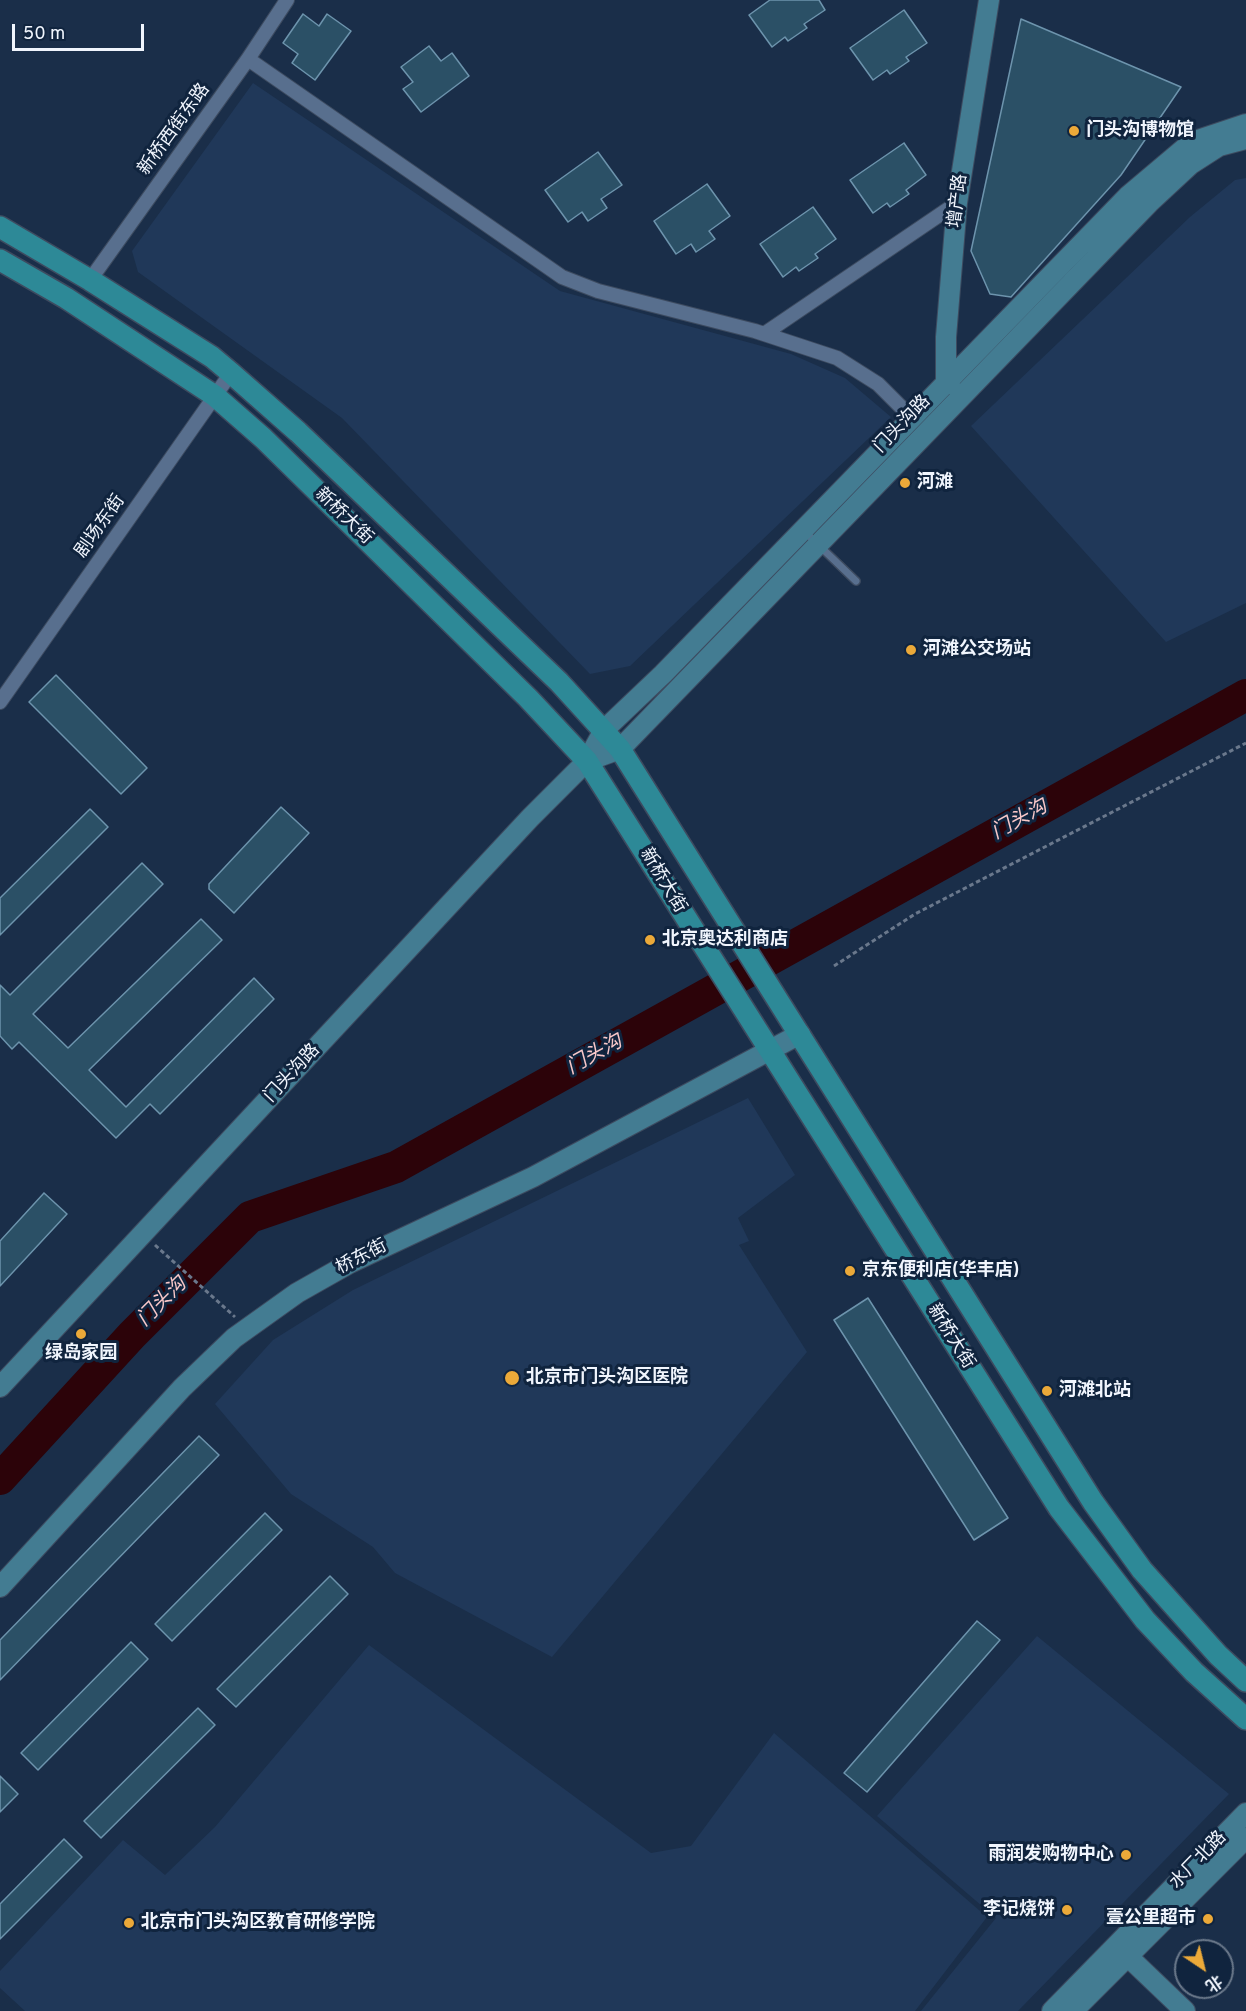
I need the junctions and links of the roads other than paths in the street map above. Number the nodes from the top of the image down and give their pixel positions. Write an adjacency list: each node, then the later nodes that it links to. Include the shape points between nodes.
1 (287, 0): 3 (street, 新桥西街东路)
2 (989, 0): 6 (street, 增产路)
3 (248, 59): 9 (street, 新桥西街东路); 10 (street, via 562,278 606,294)
4 (1246, 124): 12 (street, 门头沟路, via 1191,142 1128,196)
5 (1246, 139): 14 (street, 门头沟路, via 1219,146 1191,164)
6 (957, 203): 10 (street); 12 (street, 增产路)
7 (0, 227): 9 (main road, 新桥大街)
8 (0, 260): 13 (main road, 新桥大街, via 66,298)
9 (90, 280): 11 (main road, 新桥大街)
10 (764, 334): 15 (street, via 837,358 878,384)
11 (231, 373): 13 (street, 剧场东街); 20 (main road, 新桥大街, via 323,456)
12 (946, 380): 14 (street); 15 (street, 门头沟路)
13 (215, 396): 19 (street, 剧场东街); 22 (main road, 新桥大街, via 263,438 528,698)
14 (963, 396): 17 (street, 门头沟路)
15 (911, 417): 16 (street, 门头沟路)
16 (802, 530): 17 (lane); 20 (street, 门头沟路)
17 (818, 545): 18 (lane); 21 (street, 门头沟路)
18 (856, 581)
19 (0, 702)
20 (604, 730): 21 (main road, 新桥大街); 22 (street, 门头沟路)
21 (620, 749): 22 (street, 门头沟路); 23 (main road, 新桥大街)
22 (586, 761): 24 (main road, 新桥大街); 25 (street, 门头沟路)
23 (800, 1034): 24 (street, 桥东街); 27 (main road, 新桥大街, via 1093,1502 1142,1570)
24 (769, 1050): 26 (street, 桥东街, via 533,1177 350,1263 297,1293 247,1329 182,1388); 28 (main road, 新桥大街, via 1059,1508 1145,1620)
25 (0, 1387)
26 (0, 1587)
27 (1246, 1681)
28 (1246, 1719)
29 (1246, 1813): 31 (street, 水厂北路)
30 (1246, 1838): 31 (street)
31 (1122, 1951): 32 (street, 水厂北路); 33 (street); 34 (street)
32 (1052, 2011)
33 (1073, 2011)
34 (1185, 2011)

